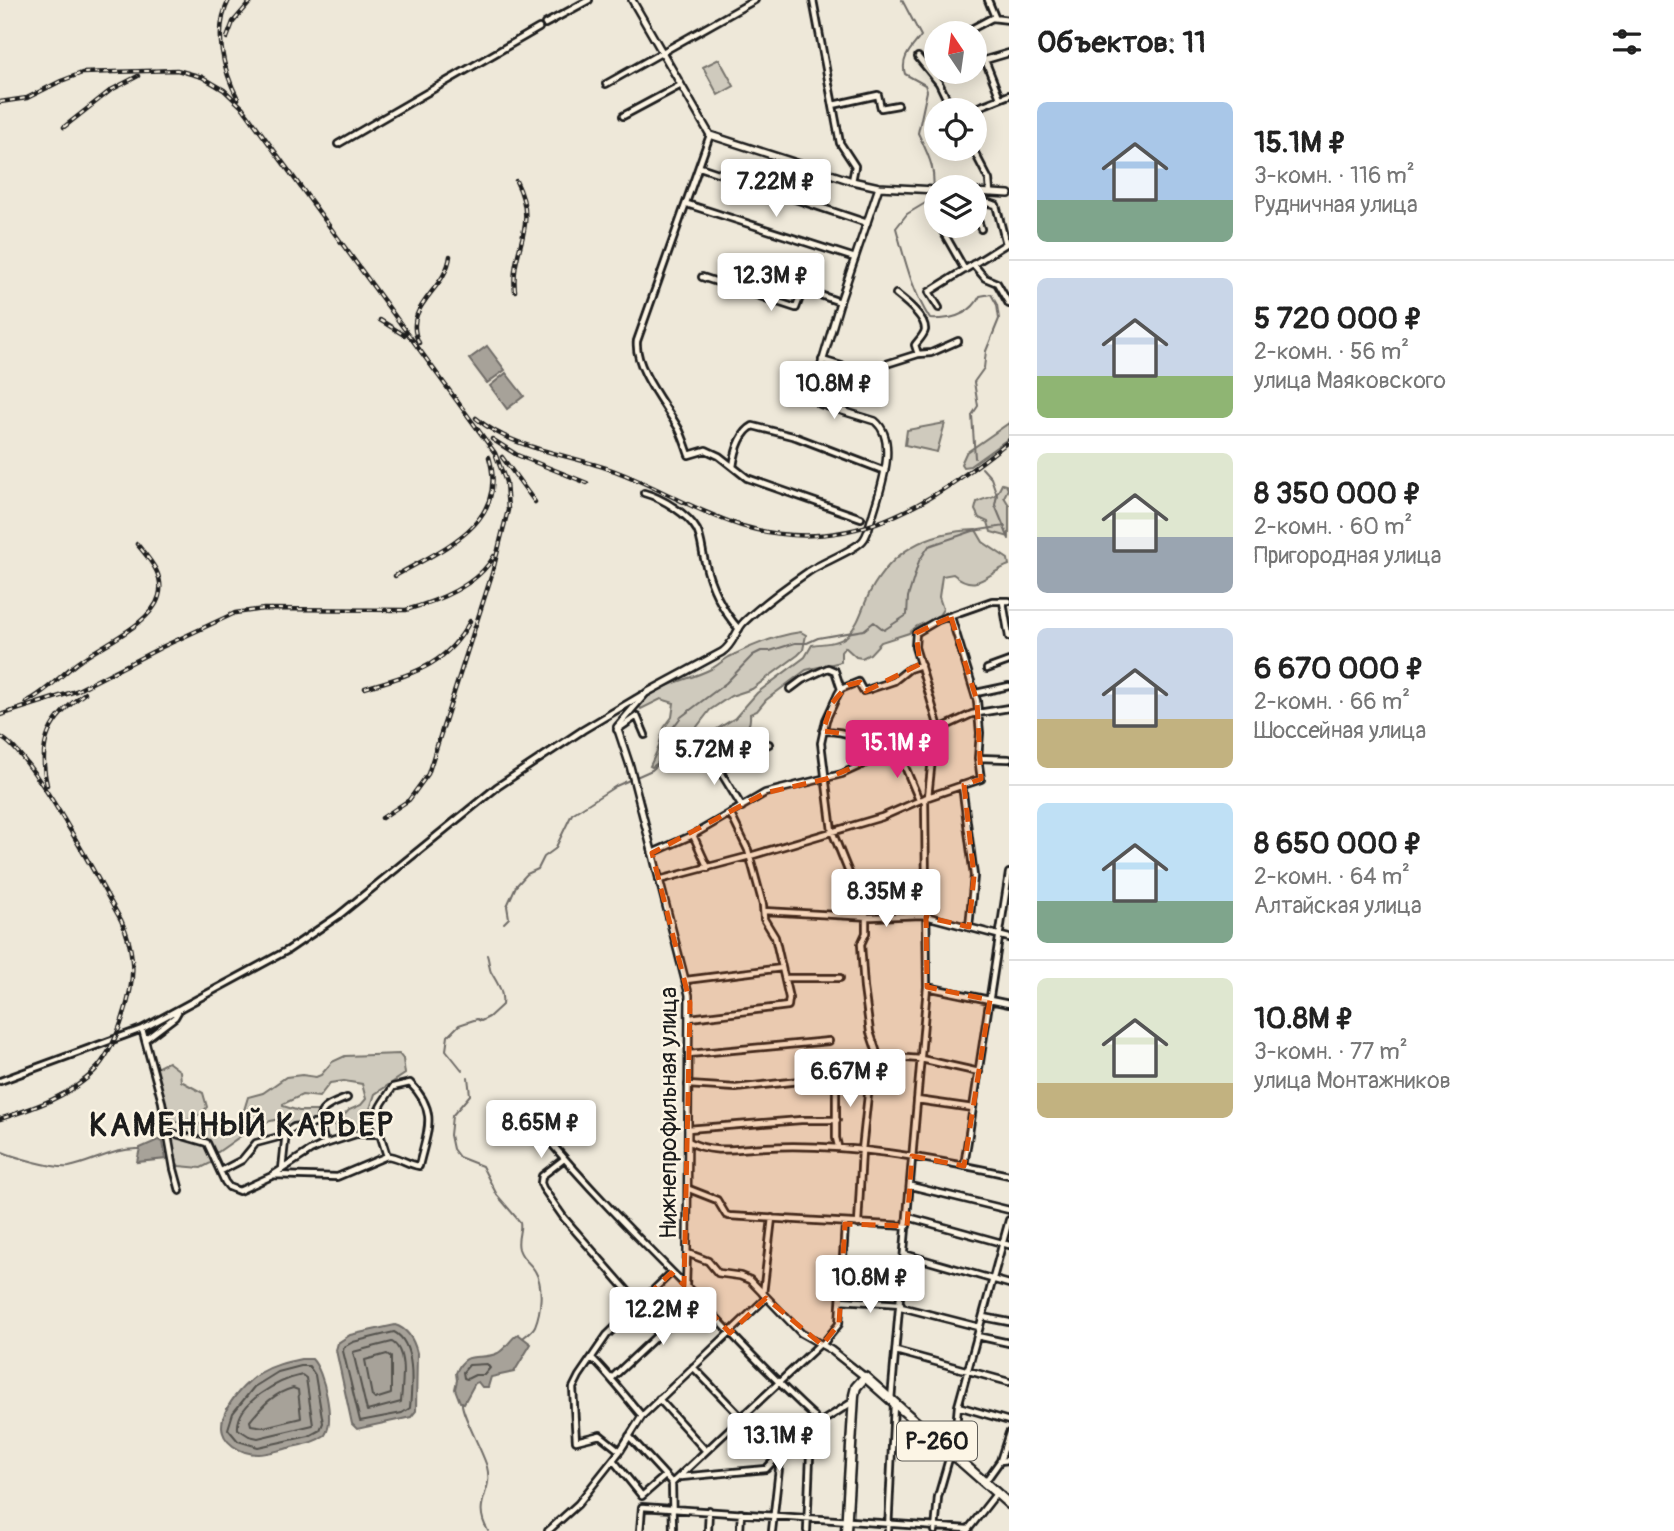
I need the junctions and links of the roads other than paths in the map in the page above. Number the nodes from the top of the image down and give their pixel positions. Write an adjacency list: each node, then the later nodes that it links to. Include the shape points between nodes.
1 (589, 0): 9 (street)
2 (632, 0): 11 (street)
3 (755, 0): 11 (street)
4 (813, 0): 22 (street)
5 (988, 0): 6 (street)
6 (995, 18): 7 (street); 8 (street)
7 (1009, 20)
8 (983, 21)
9 (545, 24)
10 (539, 27): 26 (street)
11 (662, 52): 16 (street); 17 (street)
12 (1009, 52): 14 (street)
13 (918, 57): 19 (street)
14 (987, 59)
15 (987, 65): 20 (street)
16 (606, 84)
17 (681, 85): 24 (street); 25 (street)
18 (1009, 95): 20 (street)
19 (946, 98)
20 (1000, 98): 21 (street)
21 (987, 103)
22 (833, 105): 23 (street, via 878,95 881,108); 29 (street, via 841,146 855,166)
23 (898, 105)
24 (623, 116)
25 (709, 135): 28 (street); 29 (street)
26 (338, 144)
27 (979, 161): 33 (street)
28 (700, 167): 35 (street); 37 (street)
29 (852, 181): 30 (street)
30 (879, 187): 31 (street); 37 (street)
31 (924, 188)
32 (987, 193): 33 (street)
33 (990, 193): 34 (street)
34 (1009, 194)
35 (687, 204): 40 (street); 51 (street, via 636,349 689,455 706,450)
36 (987, 204): 39 (street, via 996,205)
37 (868, 223): 40 (street)
38 (947, 238): 42 (street)
39 (1007, 243): 41 (street)
40 (856, 258): 45 (street)
41 (973, 264): 42 (street); 46 (street, via 997,284)
42 (965, 270): 47 (street, via 929,292)
43 (702, 277): 45 (street, via 796,308 803,289)
44 (896, 293): 49 (street, via 924,326 915,345)
45 (840, 302): 50 (street)
46 (1009, 304)
47 (939, 308)
48 (958, 341): 49 (street)
49 (918, 354): 50 (street, via 861,372)
50 (822, 360): 52 (street, via 813,397 820,404 879,424 886,447)
51 (733, 467): 52 (street, via 741,440 753,425); 54 (street, via 747,478)
52 (886, 471): 58 (street, via 862,542 809,571)
53 (645, 493): 58 (street, via 663,501 696,530 712,585)
54 (861, 518)
55 (1006, 601): 56 (street, via 992,601); 57 (street)
56 (951, 617): 61 (street, via 929,623 915,636); 67 (street)
57 (1008, 618): 59 (street)
58 (739, 629): 66 (street, via 722,652)
59 (1009, 637)
60 (1009, 661): 62 (street)
61 (921, 664): 65 (street, via 894,681 867,690 863,691 860,682); 70 (street)
62 (986, 669)
63 (1009, 685): 67 (street)
64 (790, 689): 65 (street, via 828,668 835,671)
65 (841, 689): 72 (street)
66 (646, 692): 71 (street); 106 (street, via 497,787 303,941)
67 (975, 693): 69 (street)
68 (1009, 708): 69 (street)
69 (978, 712): 70 (street); 78 (street)
70 (937, 729): 75 (street); 83 (street)
71 (617, 730): 73 (street, via 637,716); 88 (street, Нижнепрофильная улица)
72 (822, 731): 77 (street, via 857,737); 81 (street)
73 (645, 735)
74 (769, 744): 80 (street)
75 (894, 748): 77 (street); 83 (street)
76 (709, 753): 80 (street)
77 (877, 757): 81 (street)
78 (978, 758): 79 (street); 82 (street, via 981,779)
79 (1009, 759)
80 (719, 771): 84 (street)
81 (826, 779): 84 (street, via 778,788); 86 (street)
82 (962, 785): 83 (street); 96 (street, via 974,876)
83 (924, 798): 86 (street, via 882,817); 95 (street)
84 (741, 807): 85 (street)
85 (731, 815): 87 (street); 89 (street)
86 (832, 831): 89 (street); 94 (street)
87 (694, 835): 88 (street); 90 (street)
88 (652, 853): 92 (street, Нижнепрофильная улица)
89 (750, 856): 90 (street); 93 (street)
90 (708, 868): 92 (street)
91 (1009, 873): 97 (street)
92 (659, 880): 102 (street, Нижнепрофильная улица)
93 (764, 911): 94 (street); 99 (street)
94 (866, 915): 95 (street); 112 (street, via 861,944 864,988)
95 (926, 916): 96 (street); 103 (street)
96 (969, 927): 97 (street)
97 (999, 934): 98 (street); 104 (street)
98 (1009, 938)
99 (782, 968): 100 (street); 102 (street)
100 (785, 978): 101 (street); 107 (street, via 788,1006)
101 (840, 978)
102 (686, 980): 107 (street, Нижнепрофильная улица)
103 (927, 987): 104 (street); 113 (street)
104 (990, 1000): 105 (street); 114 (street)
105 (1009, 1004)
106 (180, 1009): 108 (street); 109 (street)
107 (690, 1018): 111 (street, Нижнепрофильная улица)
108 (142, 1029): 109 (street); 115 (street)
109 (146, 1039): 124 (street)
110 (829, 1041): 111 (street)
111 (689, 1054): 116 (street, Нижнепрофильная улица)
112 (878, 1056): 113 (street); 130 (street, via 871,1067)
113 (921, 1059): 114 (street); 118 (street)
114 (979, 1072): 119 (street)
115 (0, 1081)
116 (687, 1085): 120 (street, via 736,1087 836,1080); 123 (street, Нижнепрофильная улица)
117 (347, 1098): 121 (street, via 323,1108)
118 (917, 1100): 119 (street); 132 (street)
119 (973, 1108): 134 (street)
120 (837, 1120): 123 (street); 129 (street)
121 (320, 1123): 126 (street, via 289,1129); 128 (street)
122 (537, 1126): 133 (street)
123 (688, 1129): 127 (street, Нижнепрофильная улица)
124 (166, 1131): 136 (street, via 207,1143); 141 (street)
125 (380, 1134): 128 (street, via 356,1134); 131 (street); 131 (street, via 375,1117 380,1107 393,1087 410,1083 423,1097 429,1114 419,1166)
126 (286, 1135): 135 (street); 136 (street, via 256,1143 242,1160)
127 (688, 1141): 129 (street, via 710,1150); 140 (street, Нижнепрофильная улица)
128 (326, 1144): 135 (street)
129 (838, 1146): 130 (street)
130 (862, 1150): 132 (street); 147 (street)
131 (387, 1156): 138 (street, via 337,1177)
132 (912, 1156): 134 (street); 139 (street)
133 (564, 1159): 153 (street); 160 (street, via 545,1173 543,1188)
134 (964, 1166): 137 (street)
135 (282, 1169): 138 (street)
136 (221, 1171): 138 (street, via 229,1187 239,1191)
137 (1009, 1175)
138 (272, 1176)
139 (911, 1186): 142 (street); 143 (street)
140 (689, 1189): 144 (street, via 714,1198 729,1216); 151 (street, Нижнепрофильная улица)
141 (180, 1191)
142 (1009, 1210)
143 (908, 1217): 148 (street); 149 (street)
144 (772, 1218): 146 (street); 157 (street)
145 (1009, 1220): 149 (street)
146 (845, 1224): 147 (street); 159 (street)
147 (858, 1224): 148 (street)
148 (907, 1226): 152 (street)
149 (1003, 1243): 150 (street); 154 (street)
150 (1009, 1245)
151 (687, 1253): 156 (street, Нижнепрофильная улица); 157 (street, Нижнепрофильная улица, via 708,1261 718,1273 745,1277)
152 (904, 1254): 154 (street); 161 (street)
153 (671, 1273): 156 (street); 160 (street)
154 (993, 1280): 155 (street); 162 (street)
155 (1009, 1284)
156 (686, 1287): 158 (street)
157 (765, 1296): 166 (street); 169 (street, Нижнепрофильная улица, via 801,1333)
158 (697, 1298): 165 (street); 166 (street)
159 (841, 1300): 161 (street); 169 (street, via 838,1328)
160 (641, 1303): 165 (street); 171 (street, via 607,1335)
161 (901, 1306): 164 (street); 170 (street)
162 (983, 1317): 163 (street); 164 (street)
163 (1009, 1322)
164 (979, 1326): 167 (street)
165 (667, 1327): 175 (street)
166 (730, 1333): 172 (street); 177 (street)
167 (977, 1336): 168 (street); 173 (street)
168 (1009, 1343)
169 (821, 1345): 174 (street, Нижнепрофильная улица); 177 (street)
170 (896, 1351): 173 (street); 180 (street)
171 (592, 1358): 175 (street); 191 (street, via 573,1388 576,1441 600,1434)
172 (693, 1367): 178 (street); 185 (street)
173 (967, 1372): 176 (street); 181 (street)
174 (865, 1377): 179 (highway, via 856,1387); 180 (highway, Р-260)
175 (612, 1378): 183 (street)
176 (1009, 1382)
177 (778, 1383): 182 (street); 184 (street)
178 (659, 1399): 183 (street); 192 (street)
179 (854, 1401): 186 (street); 209 (highway)
180 (892, 1402): 194 (highway, Р-260); 210 (street)
181 (958, 1406): 187 (street); 194 (street)
182 (746, 1413): 185 (street); 193 (street)
183 (642, 1416): 190 (street)
184 (814, 1416): 186 (street); 188 (street)
185 (741, 1417): 192 (street)
186 (828, 1418): 188 (street)
187 (1009, 1421)
188 (812, 1429): 193 (street); 208 (street)
189 (1009, 1433): 196 (street)
190 (629, 1436): 191 (street); 198 (street)
191 (620, 1451): 195 (street)
192 (706, 1451): 199 (street)
193 (781, 1451): 199 (street, via 766,1469); 207 (street)
194 (951, 1453): 201 (highway, Р-260); 211 (street, via 938,1497)
195 (613, 1460): 198 (street, via 642,1496); 214 (street, via 578,1504)
196 (1000, 1461): 197 (street); 201 (street)
197 (1009, 1461)
198 (665, 1476): 200 (street)
199 (680, 1477): 200 (street)
200 (673, 1483): 204 (street)
201 (984, 1483): 202 (highway, Р-260)
202 (996, 1493): 203 (highway, Р-260); 213 (street)
203 (1009, 1504)
204 (674, 1508): 205 (street); 215 (street, via 642,1507); 216 (street)
205 (709, 1510): 206 (street); 217 (street)
206 (741, 1513): 207 (street); 218 (street)
207 (774, 1515): 208 (street); 219 (street)
208 (808, 1518): 209 (street); 220 (street)
209 (846, 1519): 210 (street); 221 (highway)
210 (888, 1523): 211 (street); 222 (street)
211 (935, 1529): 212 (street)
212 (960, 1530): 213 (street)
213 (968, 1530)
214 (548, 1531)
215 (640, 1531)
216 (673, 1531)
217 (708, 1531)
218 (740, 1531)
219 (772, 1531)
220 (807, 1531)
221 (846, 1531)
222 (888, 1531)

